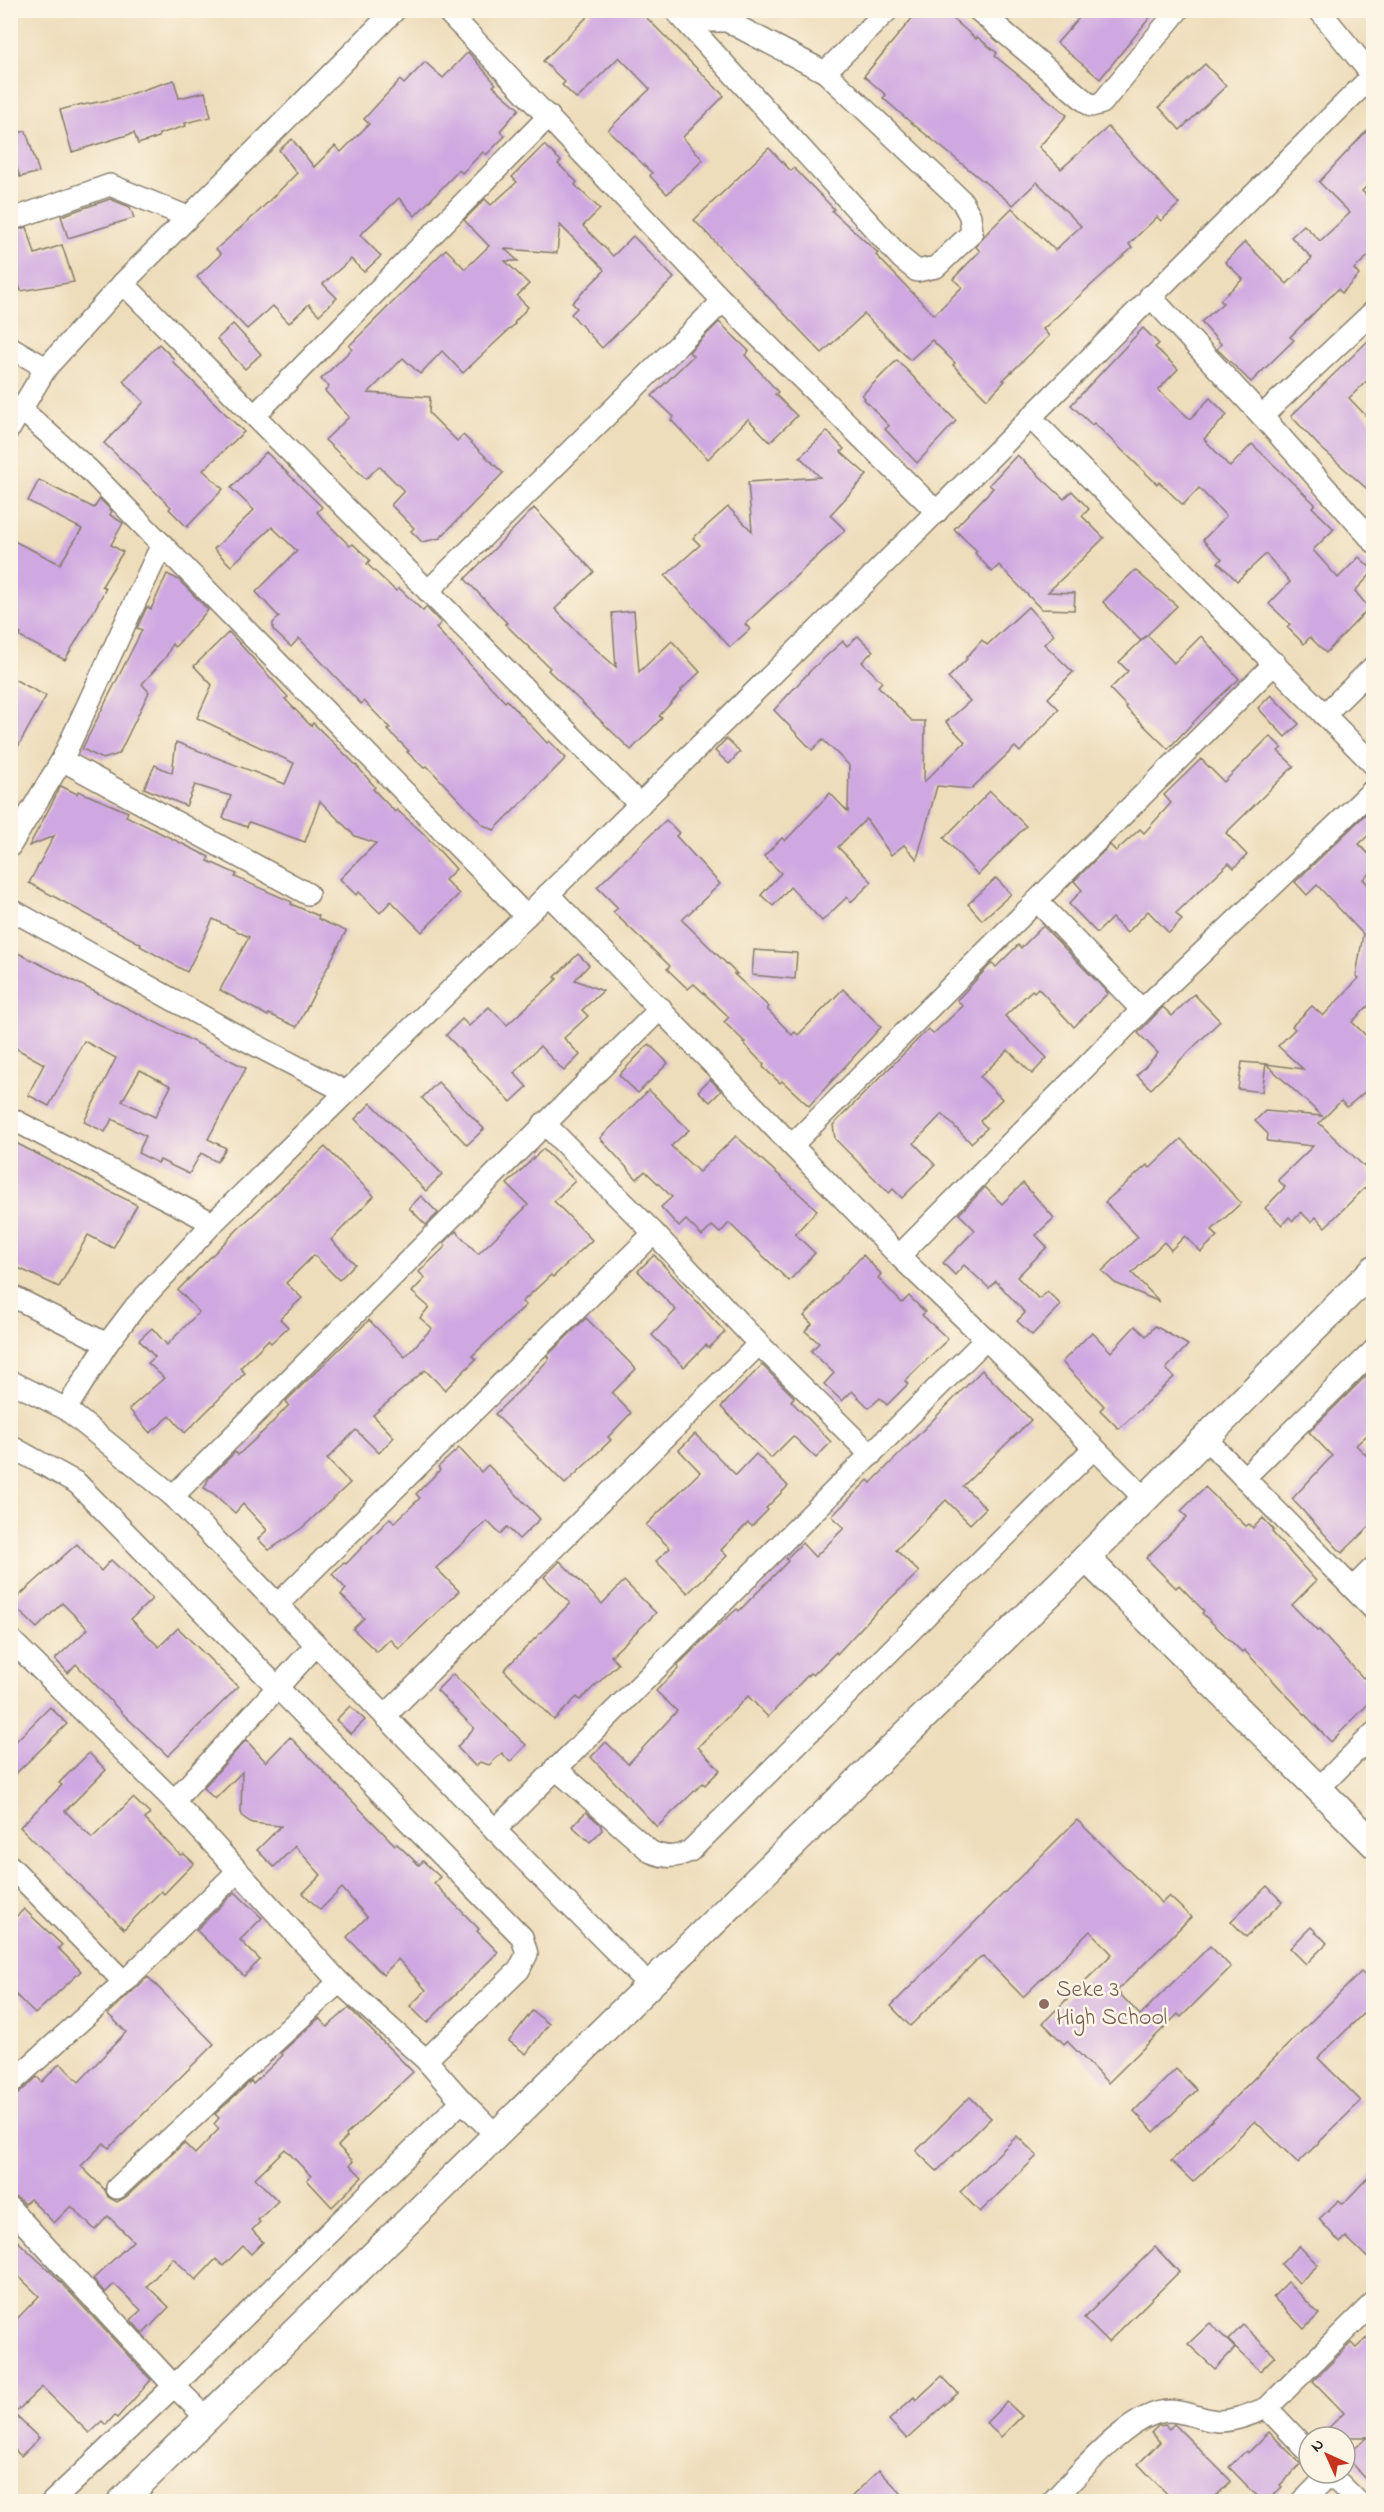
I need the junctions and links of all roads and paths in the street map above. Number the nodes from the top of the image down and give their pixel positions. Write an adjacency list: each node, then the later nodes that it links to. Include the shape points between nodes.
1 (395, 10): 11 (street)
2 (446, 10): 10 (street)
3 (888, 10): 8 (street)
4 (978, 10): 5 (street, via 1090,106 1102,103)
5 (1178, 10)
6 (1319, 10): 9 (street)
7 (681, 16): 8 (street, via 727,21); 8 (street, via 901,258 917,271 936,267 972,233 970,216 962,201)
8 (825, 72)
9 (1373, 75): 14 (street)
10 (549, 116): 15 (street); 20 (street)
11 (188, 217): 12 (street, via 110,185); 13 (street)
12 (10, 220)
13 (123, 283): 18 (street); 20 (street)
14 (1150, 296): 21 (street); 22 (street)
15 (723, 301): 24 (street); 27 (street)
16 (1374, 310): 21 (street)
17 (10, 347): 18 (street)
18 (45, 368): 19 (street)
19 (22, 410): 23 (street); 26 (street)
20 (255, 415): 27 (street)
21 (1263, 416): 25 (street)
22 (1031, 418): 24 (street); 28 (street)
23 (10, 428)
24 (937, 512): 34 (street)
25 (1372, 536)
26 (162, 544): 31 (street); 40 (street)
27 (428, 591): 34 (street)
28 (1275, 663): 30 (street); 38 (street)
29 (1374, 666): 30 (street)
30 (1324, 715): 32 (street)
31 (62, 760): 35 (street); 36 (street)
32 (1374, 765)
33 (1374, 789): 42 (street)
34 (640, 805): 37 (street)
35 (10, 846)
36 (308, 894)
37 (548, 894): 40 (street); 41 (street)
38 (1038, 902): 42 (street); 46 (street)
39 (10, 909): 43 (street)
40 (526, 916): 43 (street)
41 (661, 1008): 45 (street); 46 (street)
42 (1142, 1010): 49 (street)
43 (346, 1092): 47 (street)
44 (10, 1118): 47 (street)
45 (544, 1123): 48 (street); 63 (street)
46 (792, 1145): 49 (street)
47 (213, 1223): 53 (street, via 135,1307)
48 (654, 1233): 54 (street); 68 (street)
49 (899, 1256): 52 (street)
50 (1374, 1269): 58 (street)
51 (10, 1295): 53 (street)
52 (986, 1339): 60 (street); 61 (street)
53 (107, 1344): 57 (street)
54 (759, 1344): 61 (street); 73 (street)
55 (1374, 1350): 62 (street)
56 (10, 1381): 57 (street)
57 (66, 1409): 63 (street)
58 (1206, 1439): 62 (street); 64 (street)
59 (10, 1446): 72 (street, via 77,1483)
60 (1093, 1449): 64 (street); 75 (street, via 690,1851 678,1857 651,1852)
61 (871, 1455): 75 (street)
62 (1244, 1478): 67 (street)
63 (173, 1496): 68 (street)
64 (1144, 1498): 65 (street)
65 (1086, 1558): 76 (street); 84 (street)
66 (1374, 1567): 67 (street)
67 (1353, 1588): 69 (street)
68 (277, 1605): 71 (street)
69 (1374, 1610)
70 (10, 1639): 77 (street)
71 (316, 1645): 72 (street); 73 (street)
72 (277, 1688): 77 (street); 85 (street, via 522,1937 527,1954 519,1970)
73 (386, 1716): 78 (street)
74 (1374, 1733): 76 (street)
75 (555, 1768): 78 (street)
76 (1319, 1788): 79 (street)
77 (174, 1801): 81 (street)
78 (495, 1830): 84 (street)
79 (1374, 1844)
80 (10, 1866): 82 (street)
81 (238, 1871): 82 (street); 83 (street)
82 (124, 1982): 86 (street)
83 (339, 1982): 85 (street); 89 (street)
84 (648, 1984): 88 (street)
85 (426, 2060): 87 (street)
86 (11, 2082)
87 (462, 2101): 88 (street); 92 (street)
88 (495, 2134): 94 (street)
89 (117, 2188)
90 (10, 2208): 92 (street)
91 (1374, 2302): 93 (street)
92 (174, 2386): 94 (street); 98 (street)
93 (1267, 2408): 95 (street); 100 (street, via 1218,2421 1169,2411 1148,2414 1128,2427)
94 (206, 2417): 99 (street)
95 (1297, 2439)
96 (1318, 2485): 101 (street)
97 (1340, 2485): 102 (street)
98 (51, 2502)
99 (122, 2502)
100 (1052, 2502)
101 (1302, 2502)
102 (1358, 2502)

